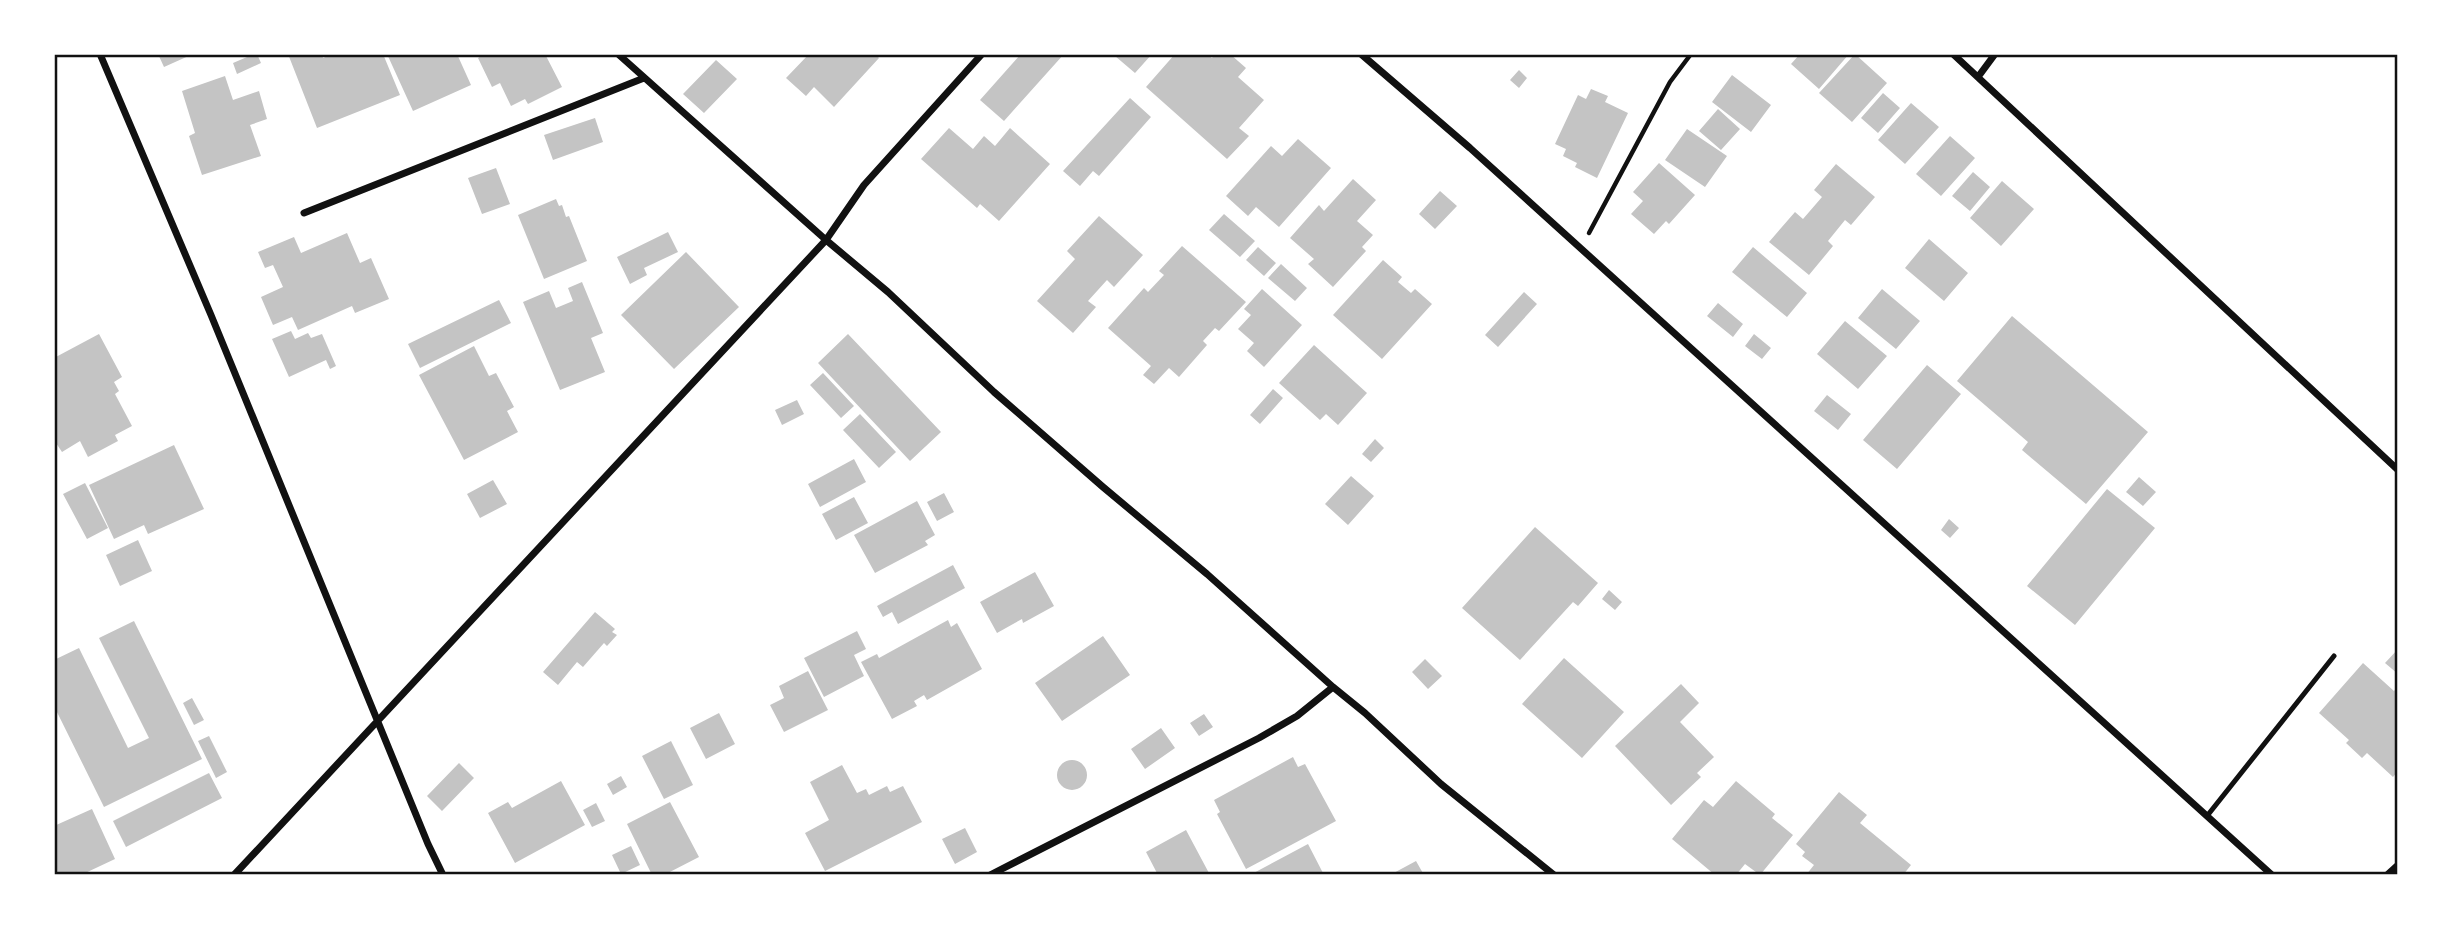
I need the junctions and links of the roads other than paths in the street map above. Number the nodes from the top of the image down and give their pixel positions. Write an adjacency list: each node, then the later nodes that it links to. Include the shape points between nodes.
1 (100, 54): 14 (street)
2 (618, 54): 8 (street)
3 (982, 54): 10 (street, via 864,185)
4 (1361, 54): 15 (street)
5 (1953, 54): 7 (street)
6 (1995, 54): 7 (street)
7 (1978, 77): 11 (street)
8 (644, 78): 9 (street); 10 (street)
9 (304, 213)
10 (826, 240): 13 (street); 14 (street)
11 (2398, 470)
12 (2334, 656): 15 (lane)
13 (1333, 687): 19 (street, via 1259,738); 20 (street, via 1441,784)
14 (378, 719): 17 (street); 18 (street)
15 (2207, 816): 21 (street)
16 (2398, 865): 22 (street)
17 (239, 873)
18 (443, 875)
19 (990, 875)
20 (1554, 875)
21 (2272, 875)
22 (2387, 875)

